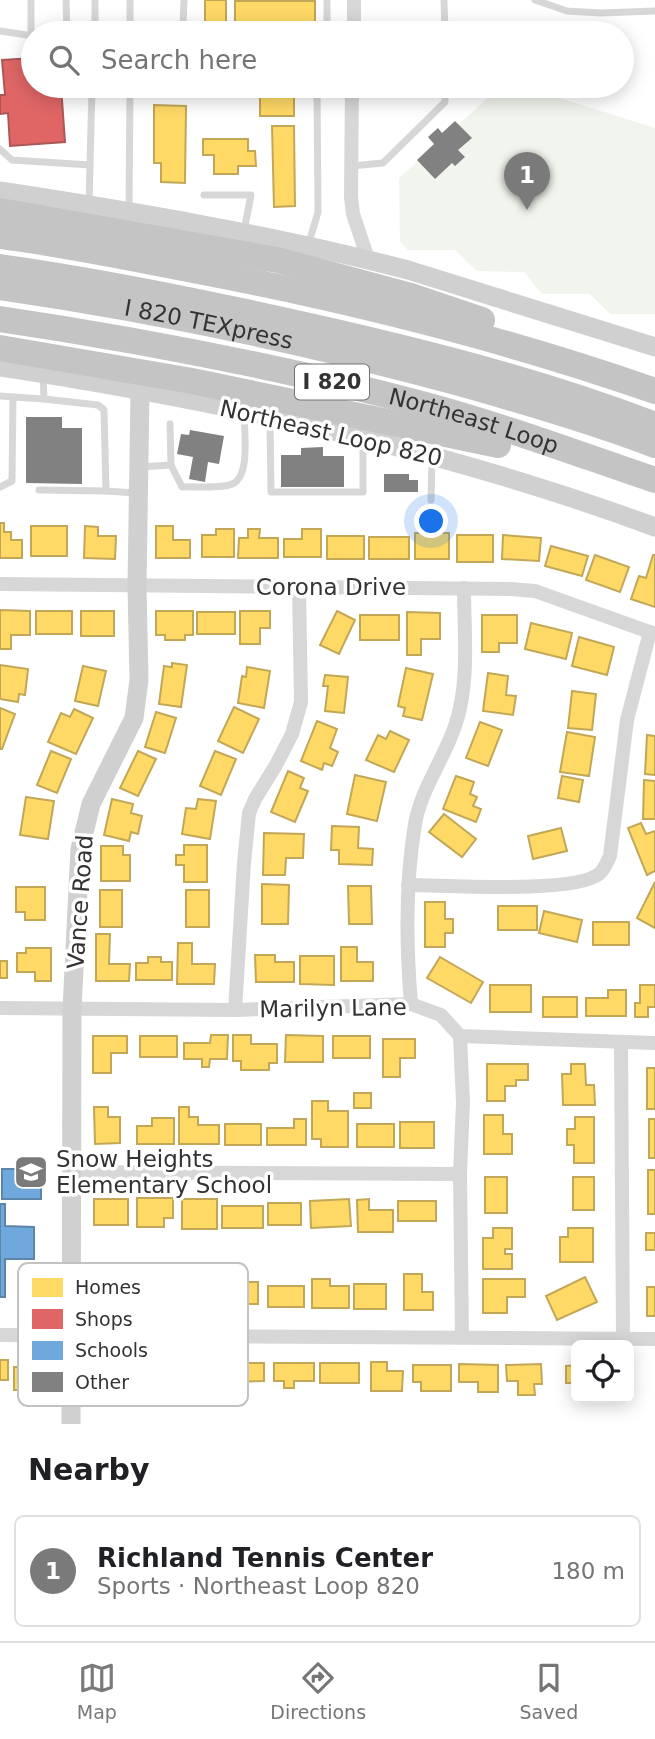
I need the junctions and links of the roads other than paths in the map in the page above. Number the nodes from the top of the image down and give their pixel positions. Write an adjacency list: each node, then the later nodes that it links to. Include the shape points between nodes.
1 (31, 0): 11 (lane)
2 (66, 0): 12 (lane)
3 (95, 0): 13 (lane)
4 (130, 0): 14 (lane)
5 (184, 0): 15 (lane)
6 (327, 0): 16 (lane)
7 (354, 0): 17 (street)
8 (444, 0): 18 (lane)
9 (535, 0): 10 (lane, via 567,11)
10 (655, 11)
11 (32, 21)
12 (67, 21)
13 (95, 21)
14 (130, 21)
15 (183, 21)
16 (327, 21)
17 (354, 21)
18 (445, 21)
19 (0, 31): 20 (lane)
20 (21, 34)
21 (92, 98): 27 (lane)
22 (130, 98): 33 (lane)
23 (317, 98): 36 (lane, via 318,212)
24 (352, 98): 28 (street)
25 (446, 98): 28 (lane, via 383,163)
26 (0, 149): 27 (lane, via 12,160)
27 (90, 166): 31 (lane)
28 (350, 166): 37 (street, via 353,214)
29 (0, 191): 31 (main road)
30 (204, 195): 34 (lane, via 251,195)
31 (89, 205): 33 (main road)
32 (0, 211): 43 (highway, via 277,260 411,296 533,338)
33 (129, 211): 34 (main road)
34 (244, 232): 36 (main road)
35 (0, 236): 43 (highway, via 272,285)
36 (307, 246): 37 (main road)
37 (368, 259): 41 (main road)
38 (0, 267): 54 (highway, I 820 TEXpress, via 386,343 523,380)
39 (0, 287): 56 (highway, I 820 TEXpress, via 244,331 382,362 520,400)
40 (0, 319): 60 (highway, Northeast Loop / I 820, via 197,354 424,405)
41 (655, 347)
42 (0, 348): 60 (highway, via 192,381 478,440 619,483)
43 (575, 363): 47 (highway)
44 (0, 367): 45 (main road, Northeast Loop 820)
45 (43, 374): 46 (main road, Northeast Loop 820); 50 (lane)
46 (140, 391): 51 (main road, Northeast Loop 820); 59 (main road, Vance Road)
47 (655, 391)
48 (0, 396): 49 (lane)
49 (13, 397): 50 (lane); 61 (lane, via 12,481)
50 (44, 399): 63 (lane, via 98,405 104,410)
51 (244, 411): 52 (main road, Northeast Loop 820); 58 (lane, via 245,467 240,479 231,485 182,486)
52 (270, 416): 55 (main road, Northeast Loop 820); 55 (lane, via 271,492 363,492)
53 (170, 424): 58 (lane)
54 (655, 425)
55 (363, 439): 57 (main road, Northeast Loop 820)
56 (655, 445)
57 (432, 456): 65 (lane); 66 (main road, Northeast Loop 820)
58 (171, 465): 59 (lane)
59 (138, 467): 64 (main road, Vance Road)
60 (655, 480)
61 (0, 487)
62 (39, 490): 63 (lane)
63 (106, 491): 64 (lane)
64 (137, 493): 68 (main road, Vance Road)
65 (432, 500)
66 (655, 527)
67 (0, 584): 68 (street, Corona Drive)
68 (137, 586): 69 (street, Corona Drive); 75 (main road, Vance Road, via 139,680 134,718 91,804 80,849)
69 (299, 587): 70 (street, Corona Drive); 76 (street, via 301,702 292,734 249,813)
70 (464, 588): 71 (street, Corona Drive, via 535,591); 72 (street, via 463,693 455,726 419,807)
71 (652, 633): 72 (street, via 627,720 610,856 599,874 579,883 553,886)
72 (408, 885): 73 (street)
73 (411, 1004): 76 (street, Marilyn Lane); 77 (street, Marilyn Lane, via 441,1014)
74 (0, 1008): 75 (street, Marilyn Lane)
75 (72, 1009): 76 (street, Marilyn Lane); 80 (main road, Vance Road)
76 (235, 1010)
77 (460, 1036): 78 (street); 81 (street)
78 (621, 1043): 79 (street); 87 (street)
79 (655, 1043)
80 (71, 1172): 81 (street); 82 (main road, Vance Road)
81 (460, 1174): 86 (street)
82 (71, 1263)
83 (0, 1335): 84 (street)
84 (18, 1335)
85 (248, 1336): 86 (street)
86 (462, 1337): 87 (street)
87 (623, 1339): 88 (street)
88 (655, 1339)
89 (71, 1406): 90 (main road, Vance Road)
90 (71, 1424)

